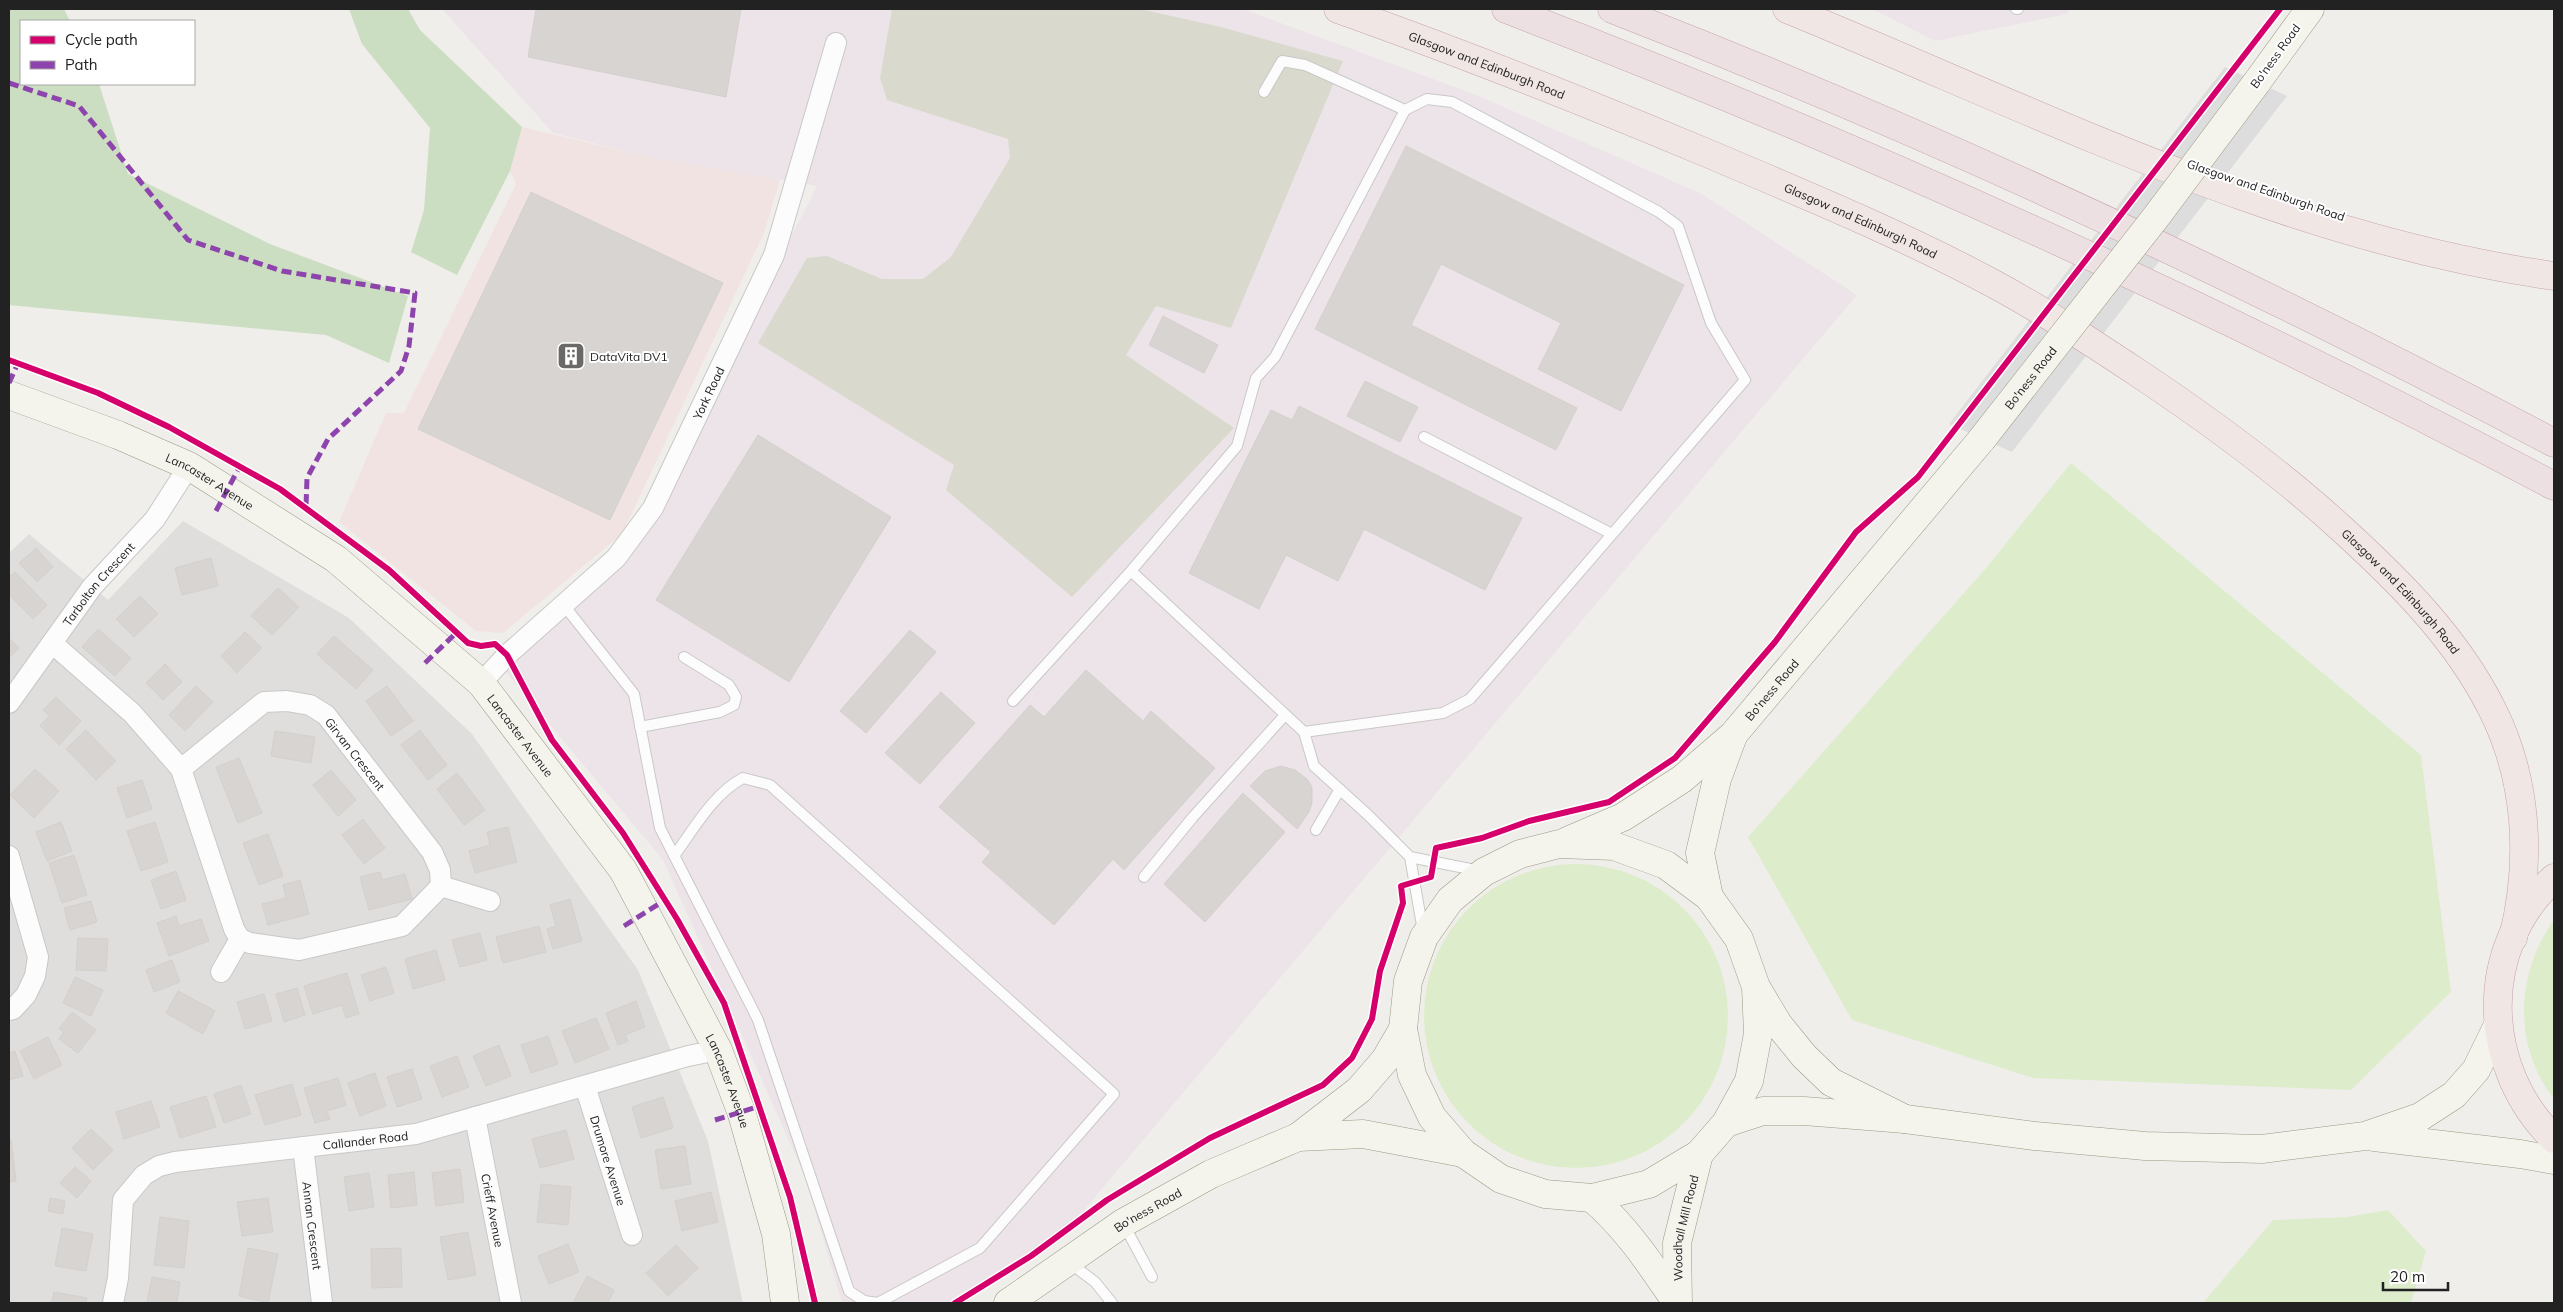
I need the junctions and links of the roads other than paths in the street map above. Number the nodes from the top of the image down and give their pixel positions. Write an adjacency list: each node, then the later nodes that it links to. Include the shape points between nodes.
1 (1338, 9): 41 (highway, Glasgow and Edinburgh Road, via 1662,134 1826,203 1983,278 2059,320 2197,413 2306,496 2428,615 2457,650 2493,710 2513,765 2524,831 2523,891)
2 (1506, 9): 14 (highway, via 1766,112 2006,216 2357,383)
3 (1612, 9): 12 (highway, via 1779,76 2126,229 2373,348)
4 (1787, 9): 9 (highway, Glasgow and Edinburgh Road, via 2110,145 2286,211 2392,243)
5 (2310, 9): 26 (main road, Bo'ness Road, bridge, via 2156,217 1982,439)
6 (836, 43): 17 (street, York Road, via 774,255 653,508 616,558)
7 (1264, 92): 8 (lane, via 1282,61 1305,65)
8 (1405, 110): 15 (lane, via 1427,99 1452,102 1659,212 1678,226 1711,323 1745,380); 16 (lane, via 1275,357 1256,378 1237,446)
9 (2554, 276)
10 (9, 395): 13 (main road, Lancaster Avenue, via 118,435)
11 (1424, 437): 15 (lane)
12 (2554, 443)
13 (190, 466): 18 (street, Tarbolton Crescent, via 156,519 92,588); 20 (main road, Lancaster Avenue, via 336,559)
14 (2554, 486)
15 (1612, 534): 25 (lane, via 1470,699 1443,713)
16 (1131, 571): 21 (lane); 23 (lane)
17 (563, 604): 20 (street, York Road); 24 (lane, via 634,694)
18 (52, 643): 22 (street, Tarbolton Crescent); 27 (street, via 132,714)
19 (684, 657): 24 (lane, via 728,685 736,697 734,705 720,712)
20 (481, 683): 48 (main road, Lancaster Avenue, via 623,870)
21 (1013, 700)
22 (9, 704)
23 (1285, 715): 25 (lane); 35 (lane)
24 (640, 727): 32 (lane, via 660,828)
25 (1304, 732): 28 (lane, via 1314,766)
26 (1734, 735): 30 (main road, Bo'ness Road, via 1682,779 1623,817); 38 (main road, Bo'ness Road, via 1717,779 1700,853)
27 (181, 770): 37 (street, Girvan Crescent, via 264,702 310,705 326,715 432,852 440,870); 42 (street)
28 (1340, 789): 29 (lane); 33 (lane)
29 (1316, 830)
30 (1559, 844): 34 (main road, via 1520,854); 38 (main road, via 1614,846 1666,864)
31 (9, 856): 45 (street, via 38,958 35,976 26,995)
32 (674, 856): 32 (lane, via 731,784 743,778 770,785 1114,1094 980,1248 878,1303 864,1301 849,1291 758,1020)
33 (1410, 857): 34 (lane); 40 (lane)
34 (1484, 872): 40 (main road, via 1450,900)
35 (1144, 877)
36 (2554, 878): 41 (highway, via 2542,889)
37 (441, 886): 39 (street); 42 (street, via 402,926 299,950)
38 (1709, 897): 44 (main road, via 1739,939)
39 (490, 901)
40 (1424, 937): 47 (main road, via 1408,981)
41 (2513, 938): 46 (highway, via 2503,963)
42 (240, 939): 43 (street)
43 (221, 972)
44 (1756, 987): 51 (main road, via 1778,1024 1831,1082); 52 (main road, via 1758,1034 1748,1081)
45 (9, 1010)
46 (2497, 1027): 53 (main road, via 2476,1070 2454,1096 2420,1118); 55 (highway, via 2514,1086 2529,1111)
47 (1404, 1029): 54 (main road, Bo'ness Road, via 1385,1060 1359,1090); 57 (main road, via 1412,1075 1432,1117)
48 (718, 1050): 49 (street, Callander Road); 65 (main road, Lancaster Avenue, via 742,1114 773,1225)
49 (585, 1086): 50 (street, Callander Road); 62 (street, Drumore Avenue)
50 (475, 1117): 56 (street, Callander Road, via 416,1134); 68 (street, Crieff Avenue)
51 (1905, 1119): 52 (main road, via 1763,1111); 53 (main road, via 2144,1146 2262,1149)
52 (1726, 1123): 58 (main road)
53 (2365, 1136): 59 (main road)
54 (1298, 1137): 57 (main road, Bo'ness Road, via 1363,1134); 61 (main road, Bo'ness Road, via 1211,1174)
55 (2554, 1139)
56 (303, 1147): 66 (street, Callander Road, via 175,1162 144,1175 123,1200 118,1278); 67 (street, Annan Crescent)
57 (1463, 1153): 60 (main road, via 1510,1182 1545,1194)
58 (1699, 1154): 60 (main road, via 1649,1184); 71 (main road, Woodhall Mill Road, via 1677,1243)
59 (2554, 1160)
60 (1592, 1198): 71 (main road, Woodhall Mill Road, via 1616,1219 1638,1246)
61 (1123, 1223): 63 (main road, Bo'ness Road); 64 (lane)
62 (632, 1235)
63 (1067, 1261): 69 (main road, Bo'ness Road); 70 (lane, via 1094,1282)
64 (1152, 1277)
65 (787, 1299)
66 (113, 1303)
67 (322, 1303)
68 (511, 1303)
69 (1008, 1303)
70 (1112, 1303)
71 (1677, 1303)

